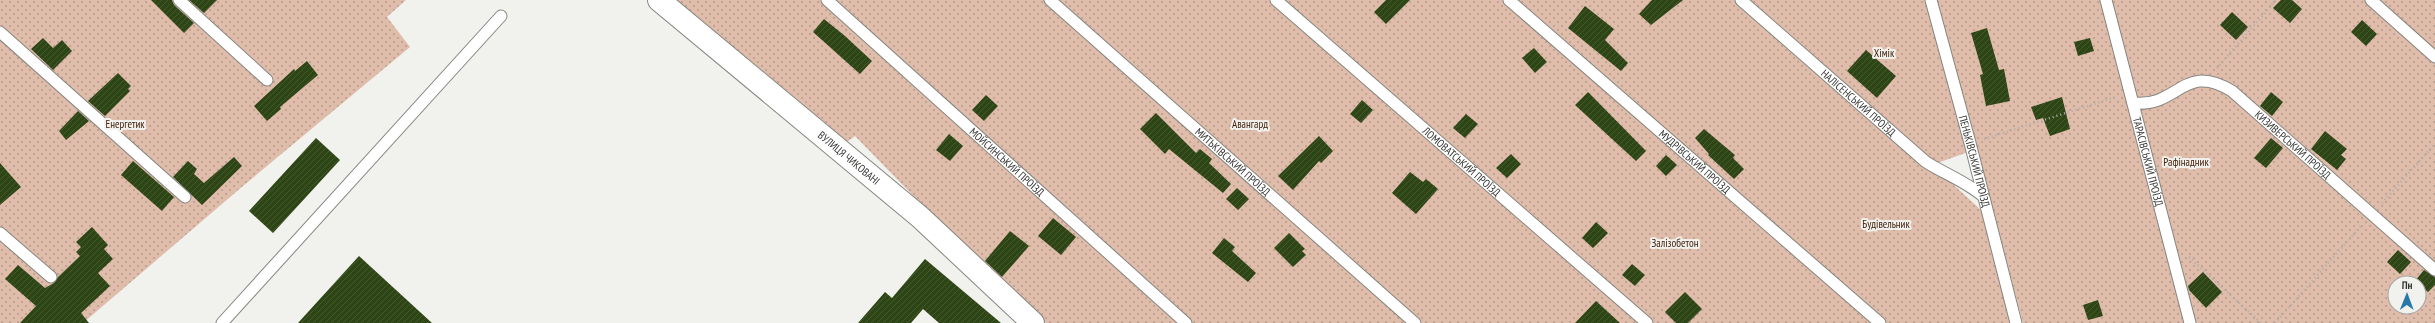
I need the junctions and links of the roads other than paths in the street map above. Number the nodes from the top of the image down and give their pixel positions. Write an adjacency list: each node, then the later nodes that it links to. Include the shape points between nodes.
1 (179, 0): 14 (lane)
2 (660, 0): 22 (street, ВУЛИЦЯ ЧИКОВАНІ, via 920,217)
3 (828, 0): 23 (lane, МОЙСИНСЬКИЙ ПРОЇЗД)
4 (1050, 0): 24 (lane, МИТЬКІВСЬКИЙ ПРОЇЗД)
5 (1276, 0): 25 (lane, ЛОМОВАТСЬКИЙ ПРОЇЗД)
6 (1508, 0): 26 (lane, МУДРІВСЬКИЙ ПРОЇЗД)
7 (1741, 0): 16 (lane, НАЛІСЕНСЬКИЙ ПРОЇЗД, via 1926,162)
8 (1931, 0): 16 (lane, ПЕНЬКІВСЬКИЙ ПРОЇЗД)
9 (2106, 0): 15 (lane, ТАРАСІВСЬКИЙ ПРОЇЗД)
10 (2371, 0): 13 (lane)
11 (502, 16): 21 (lane)
12 (0, 32): 17 (lane)
13 (2435, 57)
14 (267, 80)
15 (2131, 98): 19 (lane, КИЗИВЕРСЬКИЙ ПРОЇЗД, via 2154,102 2185,86 2207,80 2219,83 2232,91); 28 (lane, ТАРАСІВСЬКИЙ ПРОЇЗД)
16 (1983, 196): 27 (lane, ПЕНЬКІВСЬКИЙ ПРОЇЗД)
17 (185, 197)
18 (0, 233): 20 (lane)
19 (2435, 270)
20 (51, 277)
21 (222, 323)
22 (1033, 323)
23 (1186, 323)
24 (1415, 323)
25 (1647, 323)
26 (1880, 323)
27 (2016, 323)
28 (2190, 323)

